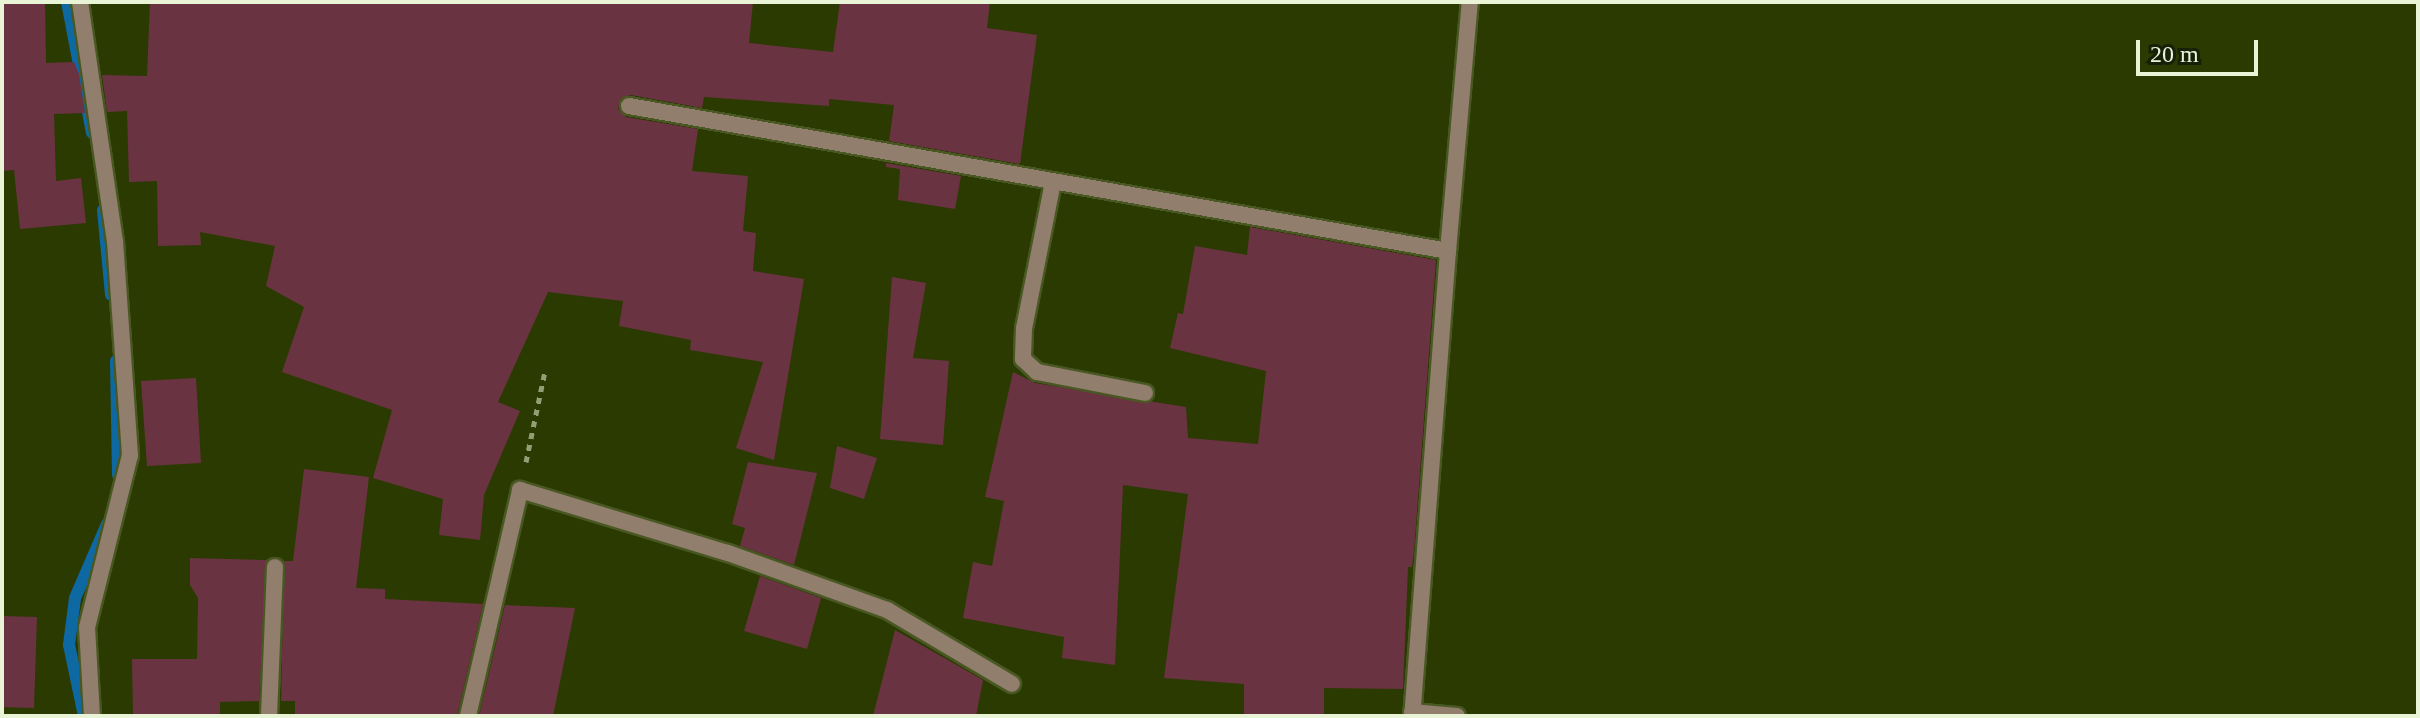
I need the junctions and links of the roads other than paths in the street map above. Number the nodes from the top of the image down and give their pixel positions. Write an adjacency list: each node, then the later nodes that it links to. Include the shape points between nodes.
1 (80, 2): 10 (street, via 115,241 130,455 87,627)
2 (1470, 2): 5 (street)
3 (629, 106): 4 (street)
4 (1053, 182): 5 (street); 6 (street, via 1024,328 1023,359 1037,372)
5 (1448, 251): 9 (street)
6 (1145, 393)
7 (275, 567): 11 (street)
8 (1012, 684): 12 (street, via 887,610 728,553 520,490)
9 (1412, 714): 13 (street)
10 (92, 716)
11 (269, 716)
12 (468, 716)
13 (1457, 716)

